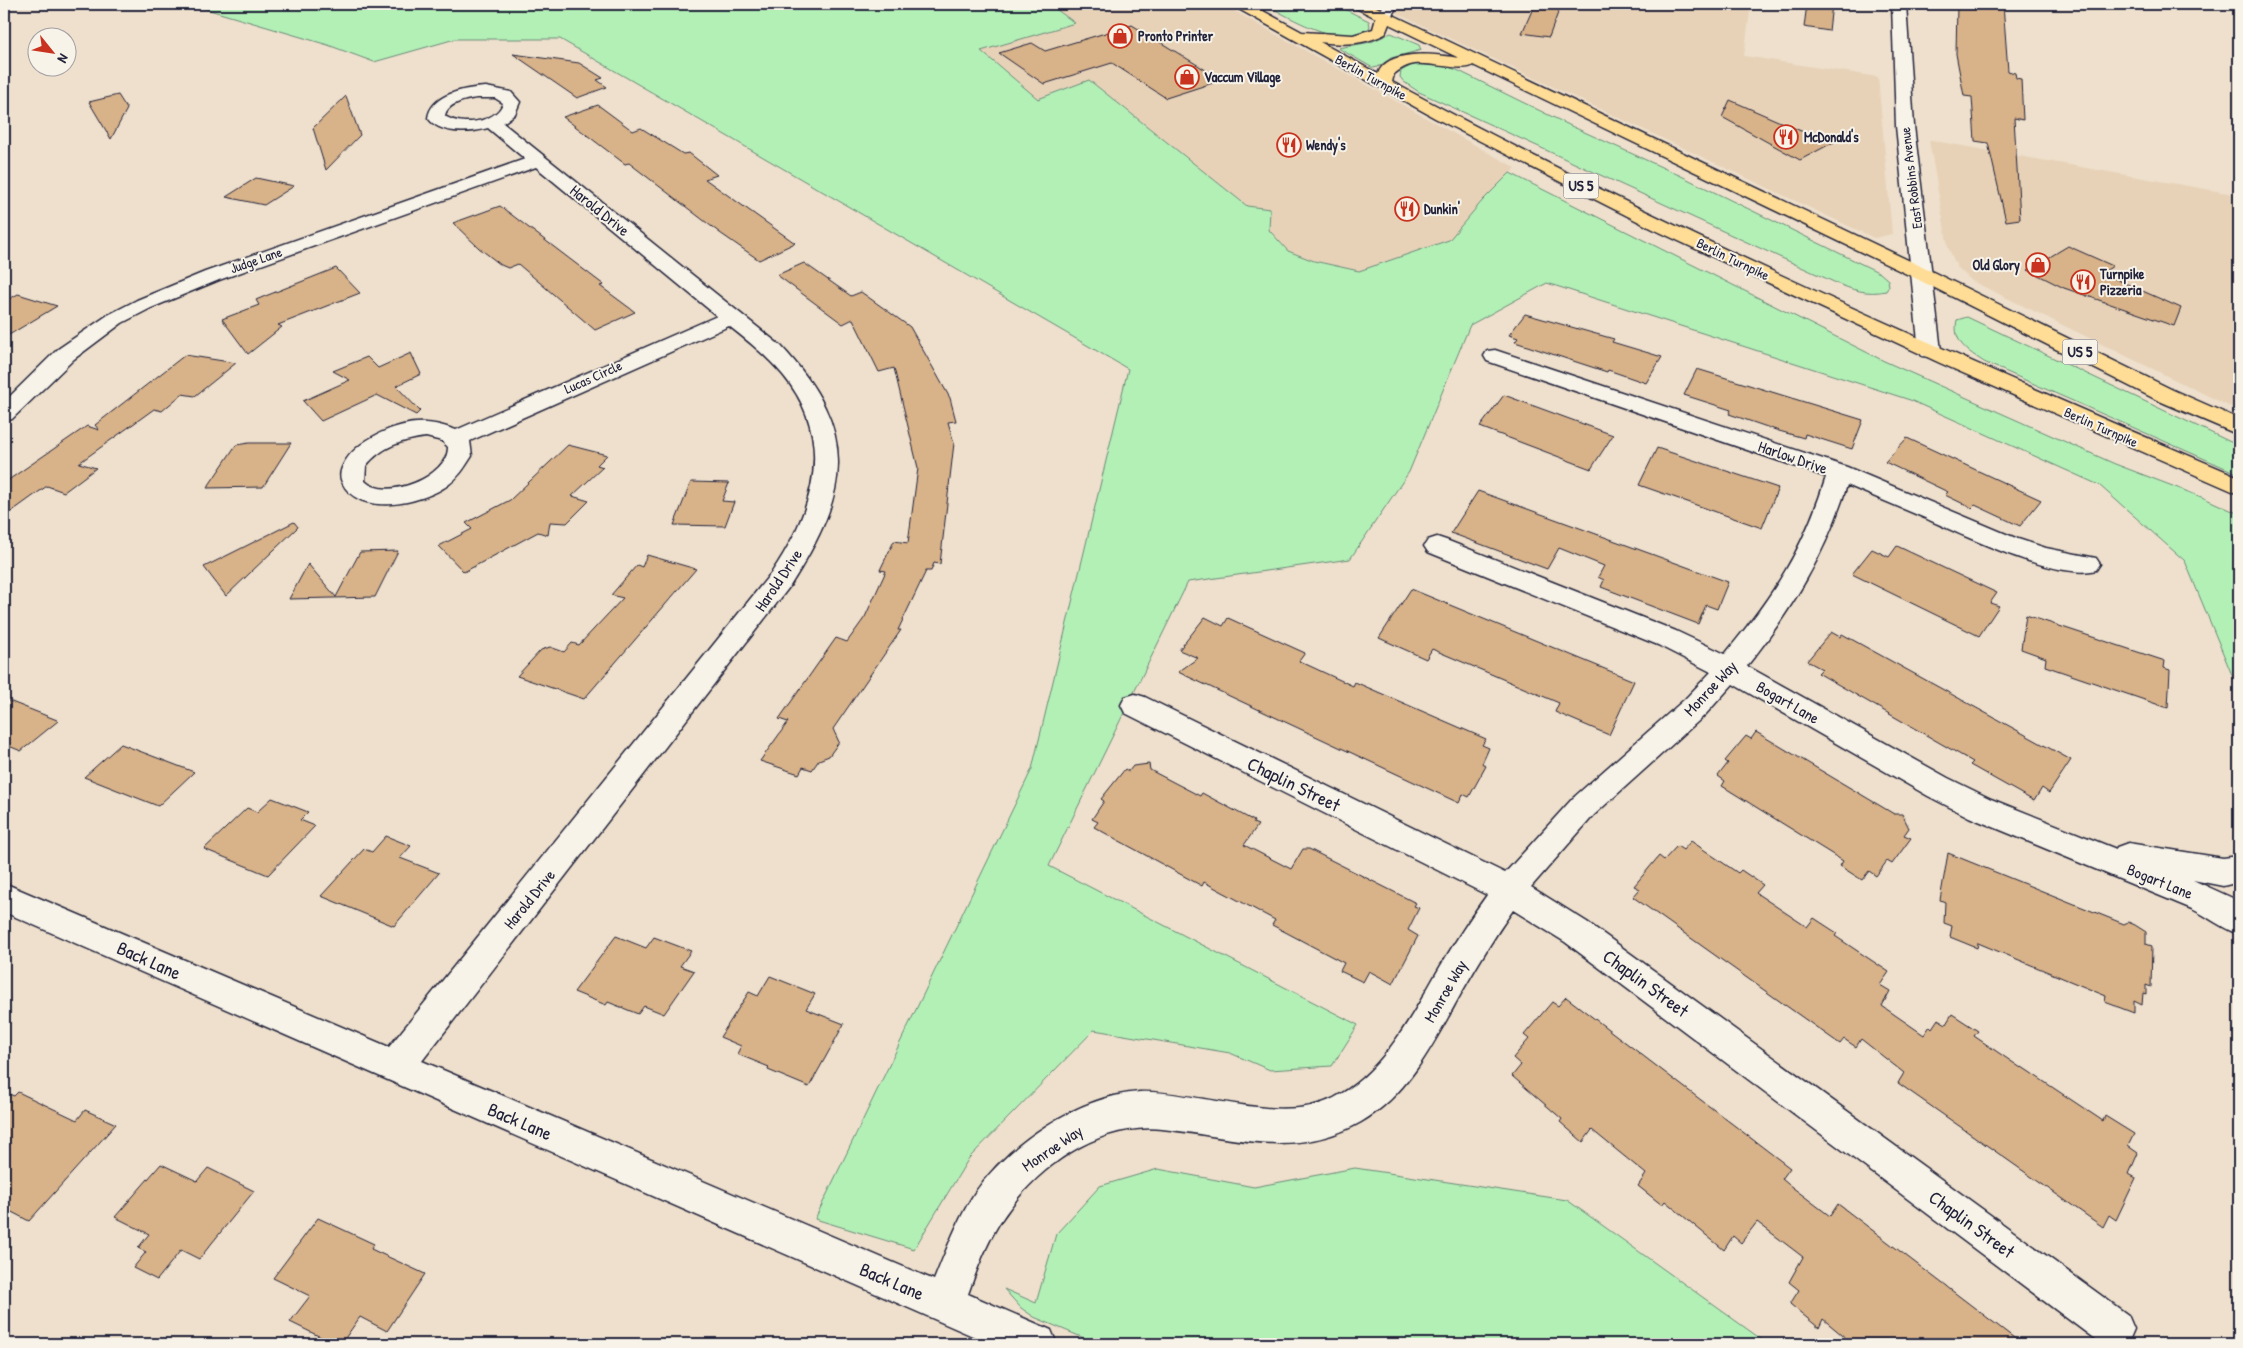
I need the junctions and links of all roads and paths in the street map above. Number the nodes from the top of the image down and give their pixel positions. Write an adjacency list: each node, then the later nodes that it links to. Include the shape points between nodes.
1 (1240, 4): 5 (highway, Berlin Turnpike / US 5)
2 (1359, 4): 4 (highway, US 5)
3 (1899, 4): 10 (street, East Robbins Avenue, via 1905,126)
4 (1388, 10): 5 (highway, via 1380,31 1360,40); 6 (highway, US 5)
5 (1294, 34): 7 (highway, Berlin Turnpike / US 5)
6 (1492, 68): 7 (highway, via 1421,58 1405,60 1386,72); 10 (highway, US 5)
7 (1384, 84): 12 (highway, Berlin Turnpike / US 5, via 1602,196)
8 (491, 122): 9 (street, Harold Drive)
9 (539, 160): 11 (street, Harold Drive); 14 (street, Judge Lane, via 212,276 144,304 66,354)
10 (1922, 274): 12 (street, East Robbins Avenue); 15 (highway, US 5, via 2165,395)
11 (731, 317): 16 (street, Lucas Circle); 28 (street, Harold Drive, via 789,367 816,406 823,427 825,476 812,526 782,579 755,615)
12 (1930, 351): 18 (highway, Berlin Turnpike / US 5)
13 (1494, 356): 17 (street, Harlow Drive)
14 (4, 414)
15 (2239, 428)
16 (455, 439)
17 (1839, 473): 20 (street, Harlow Drive, via 1996,542 2060,561); 21 (street, Monroe Way, via 1827,514 1800,572 1779,605)
18 (2239, 486)
19 (1436, 546): 21 (street, Bogart Lane, via 1667,638)
20 (2087, 564)
21 (1729, 668): 23 (street, Bogart Lane, via 1938,787); 25 (street, Monroe Way, via 1697,705 1576,814)
22 (1135, 706): 25 (street, Chaplin Street)
23 (2078, 847): 24 (street, Bogart Lane, via 2207,870); 27 (street, Bogart Lane, via 2203,899)
24 (2239, 869)
25 (1509, 890): 29 (street, Monroe Way, via 1477,937 1416,1041 1395,1071 1374,1092 1347,1110 1315,1122 1289,1126 1247,1125 1169,1111 1136,1110 1077,1128 1013,1174 987,1207); 30 (street, Chaplin Street, via 1576,932)
26 (4, 896): 28 (street, Back Lane)
27 (2239, 920)
28 (395, 1067): 29 (street, Back Lane)
29 (944, 1304): 31 (street, Back Lane)
30 (2114, 1329)
31 (1037, 1344)

